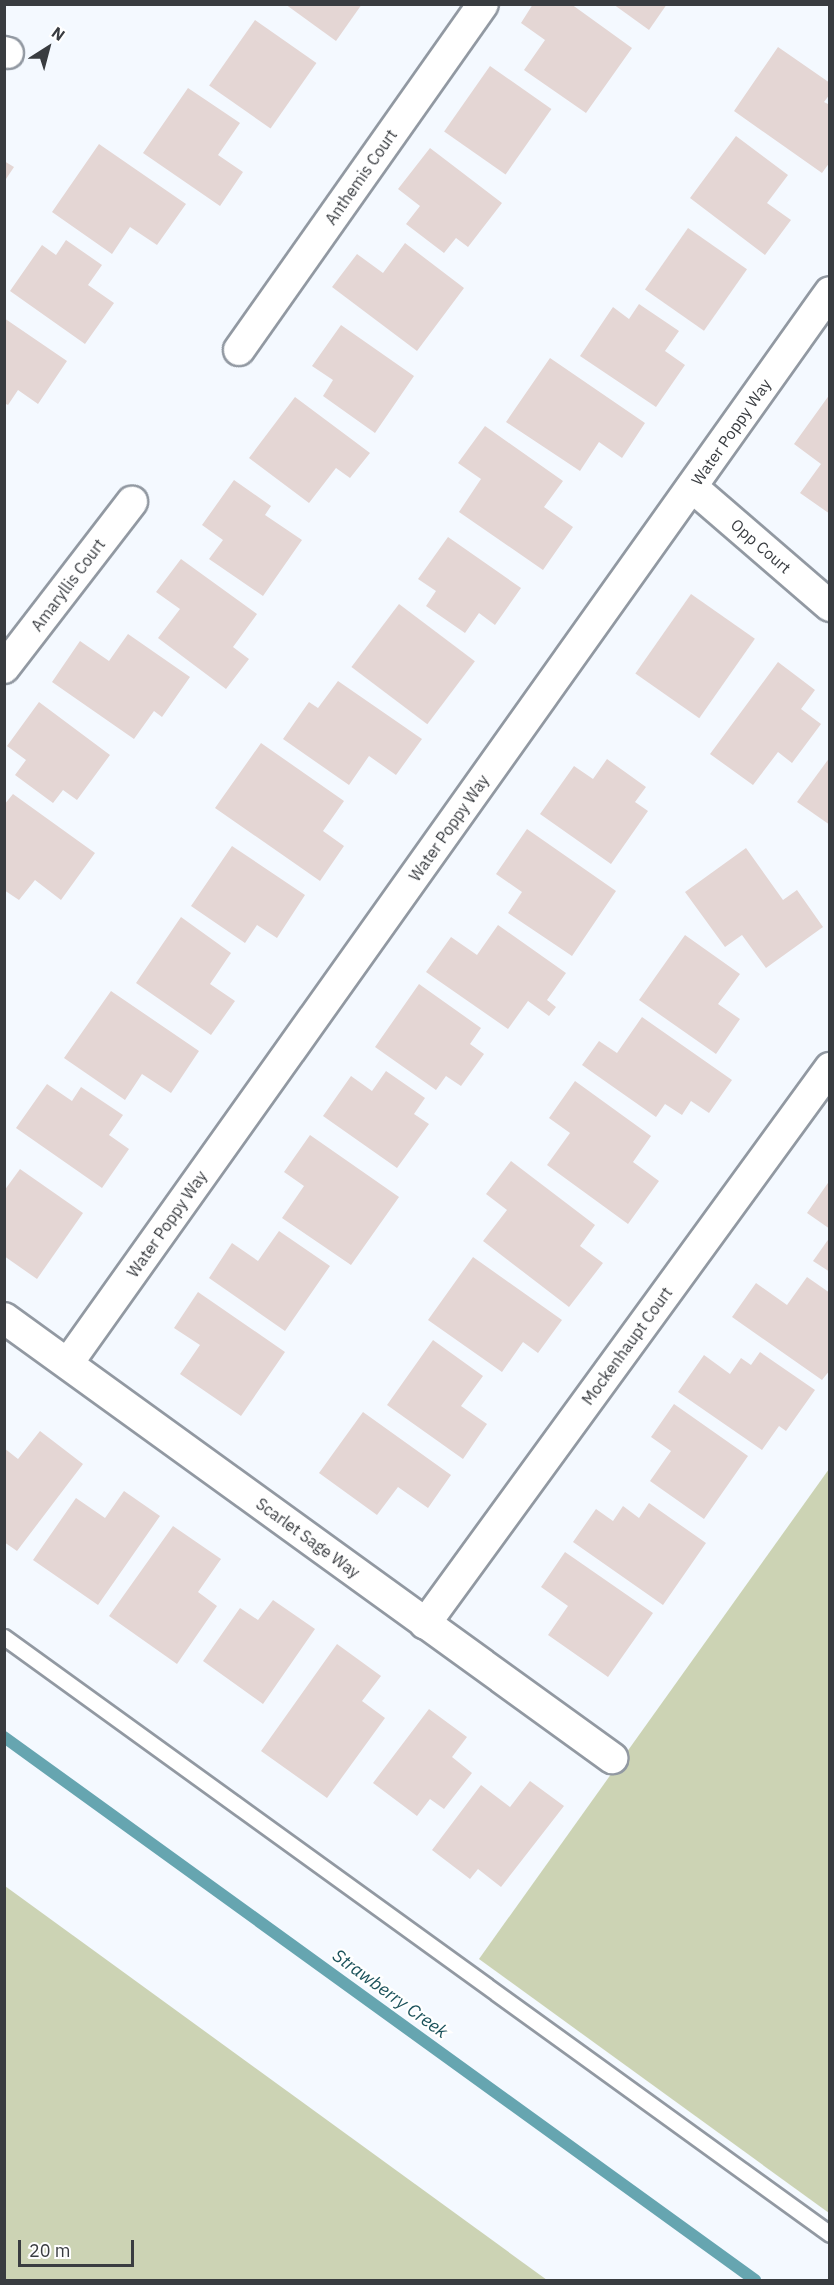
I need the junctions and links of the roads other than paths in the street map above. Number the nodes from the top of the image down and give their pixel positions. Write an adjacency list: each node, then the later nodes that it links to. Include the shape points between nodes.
1 (483, 4): 3 (street, Anthemis Court)
2 (830, 292): 4 (street, Water Poppy Way)
3 (239, 350)
4 (692, 487): 6 (street, Opp Court); 10 (street, Water Poppy Way)
5 (132, 502): 7 (street, Amaryllis Court)
6 (830, 606)
7 (4, 668)
8 (830, 1068): 11 (street, Mockenhaupt Court)
9 (4, 1318): 10 (street, Scarlet Sage Way)
10 (68, 1363): 11 (street, Scarlet Sage Way)
11 (425, 1624): 13 (street, Scarlet Sage Way)
12 (4, 1636): 14 (lane)
13 (612, 1758)
14 (830, 2234)

